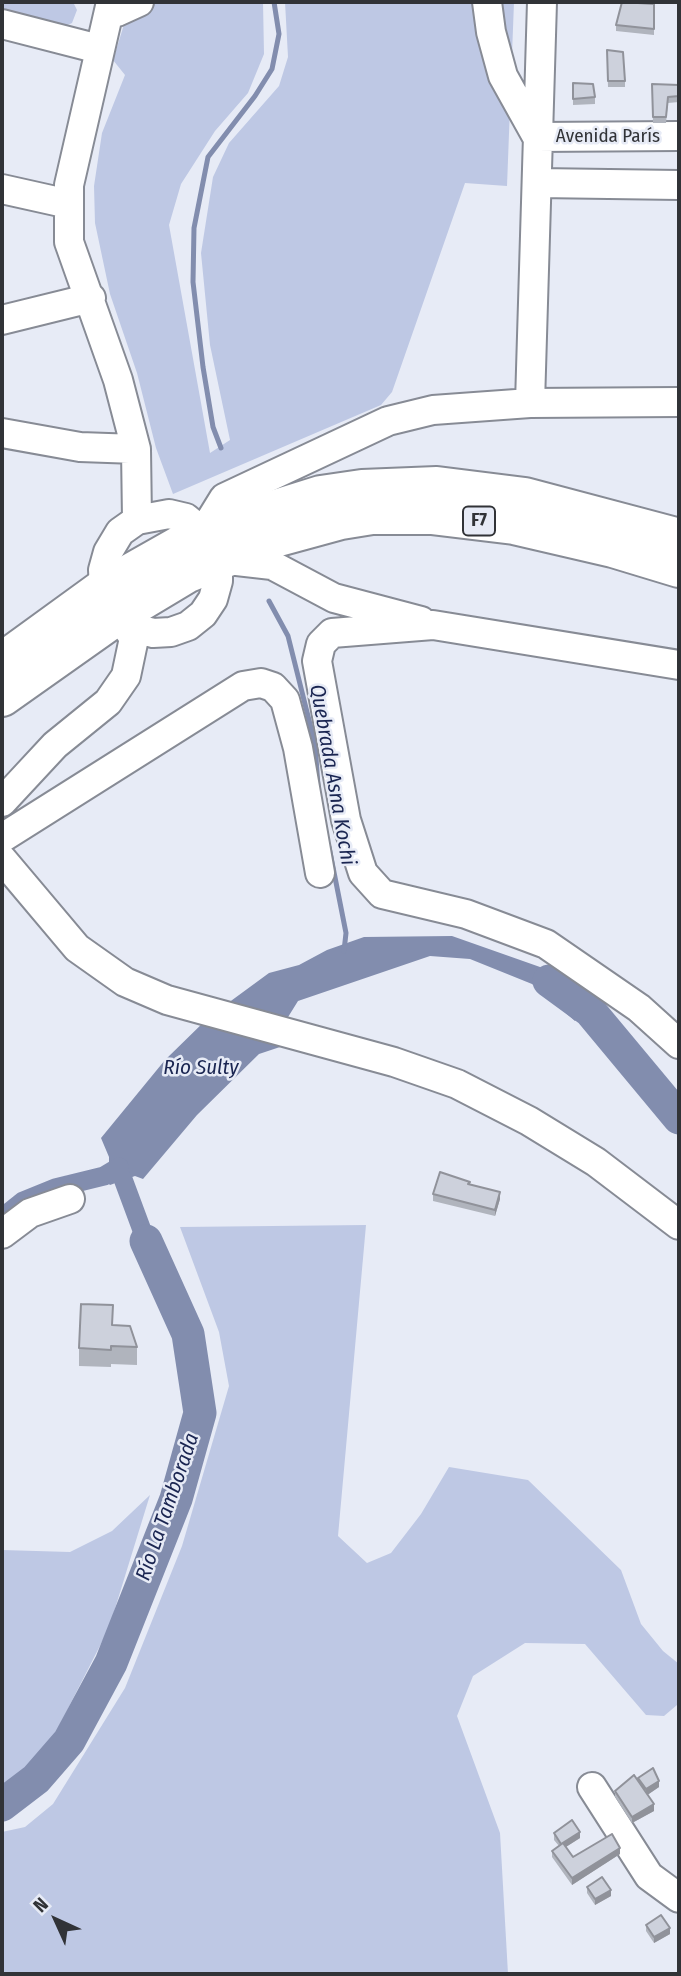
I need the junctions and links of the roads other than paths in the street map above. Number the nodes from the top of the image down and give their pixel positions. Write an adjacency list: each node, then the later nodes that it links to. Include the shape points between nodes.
1 (112, 2): 2 (street, via 117,12); 7 (street)
2 (139, 2)
3 (487, 2): 8 (street)
4 (506, 2): 8 (street)
5 (542, 2): 10 (street)
6 (2, 24): 7 (street)
7 (99, 49): 14 (street, via 69,185)
8 (503, 76): 10 (street)
9 (679, 136): 10 (street, Avenida París)
10 (537, 137): 11 (street)
11 (539, 183): 12 (street); 18 (street)
12 (679, 185)
13 (2, 189): 14 (street)
14 (69, 204): 15 (street, via 69,242)
15 (91, 298): 16 (street); 20 (street)
16 (2, 320)
17 (679, 402): 18 (street)
18 (530, 403): 23 (street, via 433,410 388,421 224,498)
19 (2, 433): 20 (street, via 80,447)
20 (136, 449): 21 (street)
21 (137, 520): 23 (street, via 169,514 186,518); 25 (street, via 120,532 108,552 103,570)
22 (679, 538): 23 (highway, F7, via 525,497 437,486 321,495)
23 (211, 546): 24 (highway, F7, via 372,515 431,515 514,524); 25 (highway, F7, via 188,573); 26 (street, via 272,565 334,598)
24 (679, 568)
25 (111, 602): 27 (highway, F7); 29 (highway, F7); 30 (street, via 134,638 126,676 108,702 55,746)
26 (433, 625): 28 (street); 34 (street, via 332,633 321,644 317,661 346,820 363,873 382,894 466,914 546,944 639,1008)
27 (2, 662)
28 (679, 665)
29 (2, 697)
30 (2, 802)
31 (2, 838): 33 (street, via 243,686 261,683 273,687 285,700)
32 (2, 859): 36 (street, via 76,947 125,982 167,1000 457,1084 596,1162)
33 (320, 873)
34 (679, 1044)
35 (70, 1199): 37 (street, via 30,1213)
36 (679, 1225)
37 (2, 1234)
38 (592, 1787): 39 (street, via 649,1876)
39 (679, 1898)

